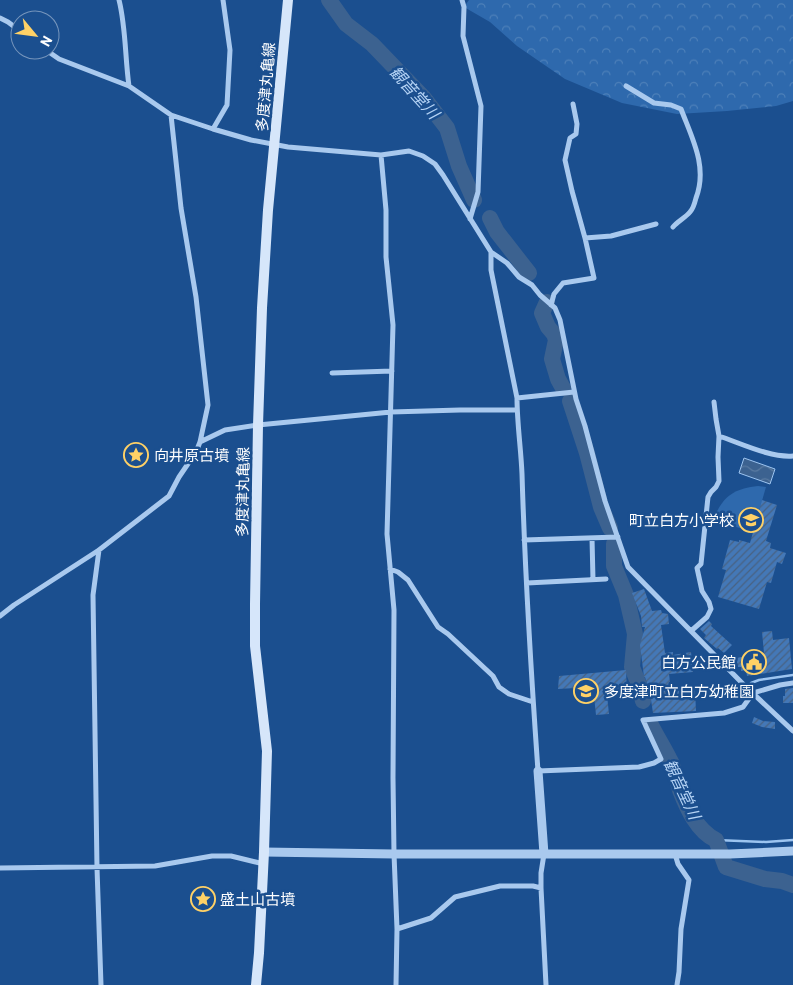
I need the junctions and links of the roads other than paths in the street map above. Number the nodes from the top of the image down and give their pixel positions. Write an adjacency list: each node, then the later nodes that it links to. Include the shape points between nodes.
1 (120, 0): 6 (street)
2 (224, 0): 10 (street, via 230,50 227,105)
3 (288, 0): 11 (main road, 多度津丸亀線)
4 (462, 0): 13 (street, via 463,36 481,106 478,192)
5 (60, 59): 6 (street)
6 (129, 86): 9 (street)
7 (626, 86): 15 (street, via 654,103 681,109 697,152 701,165 699,192 691,212)
8 (573, 104): 16 (street, via 576,134 570,138 565,160)
9 (171, 115): 10 (street); 28 (street, via 208,404)
10 (213, 129): 11 (street)
11 (274, 145): 12 (street); 26 (main road, 多度津丸亀線)
12 (381, 154): 13 (street, via 409,151 435,164); 19 (street, via 393,325)
13 (470, 219): 17 (street)
14 (656, 224): 16 (street, via 611,236)
15 (673, 227)
16 (585, 238): 18 (street, via 594,278 563,283 554,294)
17 (491, 252): 18 (street); 22 (street, via 491,270)
18 (551, 305): 21 (street, via 560,320)
19 (392, 371): 20 (street); 25 (street)
20 (332, 373)
21 (574, 392): 22 (street); 30 (street)
22 (517, 398): 24 (street)
23 (714, 402): 27 (street)
24 (517, 410): 25 (street); 32 (street)
25 (391, 412): 26 (street); 34 (street, via 387,534)
26 (258, 425): 28 (street, via 225,430); 46 (main road, 多度津丸亀線, via 255,637 267,751)
27 (719, 436): 29 (street, via 766,452); 39 (street, via 719,481 708,497 701,564 696,568 711,609 708,617)
28 (200, 442): 33 (street, via 169,496)
29 (793, 456)
30 (618, 537): 31 (street); 39 (street, via 628,568)
31 (592, 538): 32 (street); 36 (street)
32 (524, 540): 37 (street)
33 (99, 550): 38 (street); 52 (street, via 93,595)
34 (390, 568): 42 (street, via 408,580 438,627 493,676 498,687); 47 (street, via 394,610)
35 (606, 579): 36 (street)
36 (593, 580): 37 (street)
37 (527, 583): 42 (street)
38 (0, 616)
39 (692, 631): 41 (street)
40 (793, 682): 41 (street)
41 (753, 693): 43 (street); 44 (street, via 743,707 724,713 643,720 661,759 654,763 639,767)
42 (533, 702): 44 (street)
43 (793, 731)
44 (538, 771): 48 (street)
45 (793, 851): 49 (street)
46 (264, 852): 47 (street); 50 (main road, 多度津丸亀線)
47 (394, 854): 48 (street); 54 (street)
48 (544, 854): 49 (street); 53 (street)
49 (675, 854): 59 (street, via 689,880)
50 (264, 864): 52 (street, via 231,856 212,856 155,866); 56 (main road, 多度津丸亀線)
51 (0, 868): 52 (street)
52 (97, 868): 55 (street)
53 (541, 888): 54 (street, via 500,886 455,897 431,918); 58 (street)
54 (397, 929): 57 (street)
55 (101, 985)
56 (256, 985)
57 (396, 985)
58 (546, 985)
59 (677, 985)

